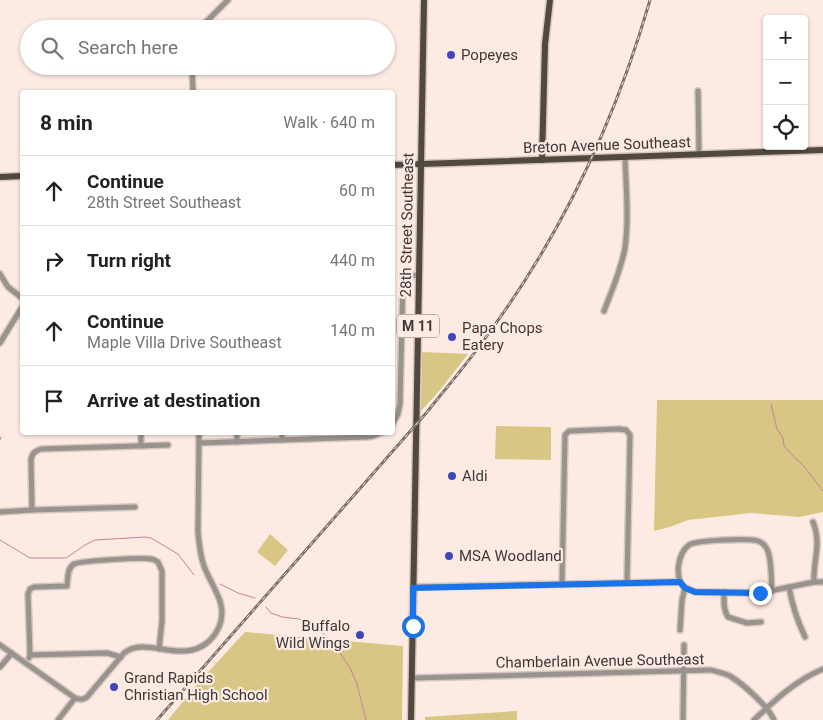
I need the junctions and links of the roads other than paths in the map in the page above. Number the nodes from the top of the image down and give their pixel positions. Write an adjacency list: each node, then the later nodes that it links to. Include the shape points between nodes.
1 (228, 0): 4 (street)
2 (424, 0): 12 (main road, 28th Street Southeast / M 11)
3 (550, 0): 11 (main road, via 545,44)
4 (208, 20)
5 (192, 75): 6 (street)
6 (192, 90)
7 (698, 91): 9 (street)
8 (823, 150): 9 (main road, Breton Avenue Southeast)
9 (699, 155): 10 (main road, Breton Avenue Southeast)
10 (625, 157): 11 (main road, Breton Avenue Southeast); 20 (street, via 627,224 624,248)
11 (542, 160): 12 (main road, Breton Avenue Southeast)
12 (421, 164): 13 (main road, Breton Avenue Southeast); 17 (main road, 28th Street Southeast / M 11)
13 (395, 165)
14 (20, 176): 15 (main road)
15 (0, 177)
16 (0, 274): 18 (street, via 8,287)
17 (419, 275): 22 (street, via 403,279 400,404); 43 (main road, 28th Street Southeast / M 11)
18 (20, 296)
19 (20, 310): 21 (street)
20 (604, 311)
21 (0, 343)
22 (395, 420)
23 (140, 435): 32 (street)
24 (199, 435): 30 (street)
25 (237, 435): 29 (street)
26 (282, 435): 28 (street)
27 (376, 435): 28 (street)
28 (282, 440): 29 (street)
29 (237, 442): 30 (street)
30 (200, 443): 52 (street, via 198,532 204,565 220,598 222,618 216,634 199,648 183,652)
31 (168, 445): 32 (street)
32 (141, 446): 34 (street, via 37,450 31,460)
33 (135, 507): 34 (street)
34 (32, 510): 35 (street)
35 (0, 512)
36 (813, 522): 39 (street, via 818,543)
37 (626, 582): 38 (street); 41 (street); 41 (street, via 630,434 619,429 569,431 565,435)
38 (680, 582): 44 (street); 45 (street, via 679,562 690,544 756,540 766,548 769,556)
39 (814, 582): 40 (street); 42 (street)
40 (823, 582)
41 (562, 584): 43 (street)
42 (789, 587): 45 (street); 49 (street)
43 (413, 588): 60 (main road, 28th Street Southeast / M 11)
44 (685, 588): 46 (street, via 695,592); 48 (street)
45 (772, 591): 46 (street)
46 (724, 592): 47 (street, via 728,617)
47 (761, 622)
48 (680, 630)
49 (805, 637)
50 (0, 645): 53 (street)
51 (684, 645): 58 (street)
52 (159, 649): 54 (street, via 162,571 158,562 151,559 117,560 73,564 69,568 68,586 30,589); 55 (street, via 137,647)
53 (12, 653): 56 (street); 57 (street)
54 (30, 655): 55 (street, via 107,653); 56 (street)
55 (121, 657): 61 (street, via 87,697)
56 (26, 663): 61 (street)
57 (0, 667)
58 (684, 670): 60 (street, Chamberlain Avenue Southeast); 62 (street, Chamberlain Avenue Southeast, via 711,670 728,675); 65 (street)
59 (823, 670): 62 (street, via 803,679)
60 (412, 678): 64 (main road, 28th Street Southeast / M 11)
61 (75, 698): 63 (street)
62 (767, 708): 66 (street); 67 (street, Chamberlain Avenue Southeast)
63 (58, 720)
64 (411, 720)
65 (683, 720)
66 (754, 720)
67 (774, 720)

